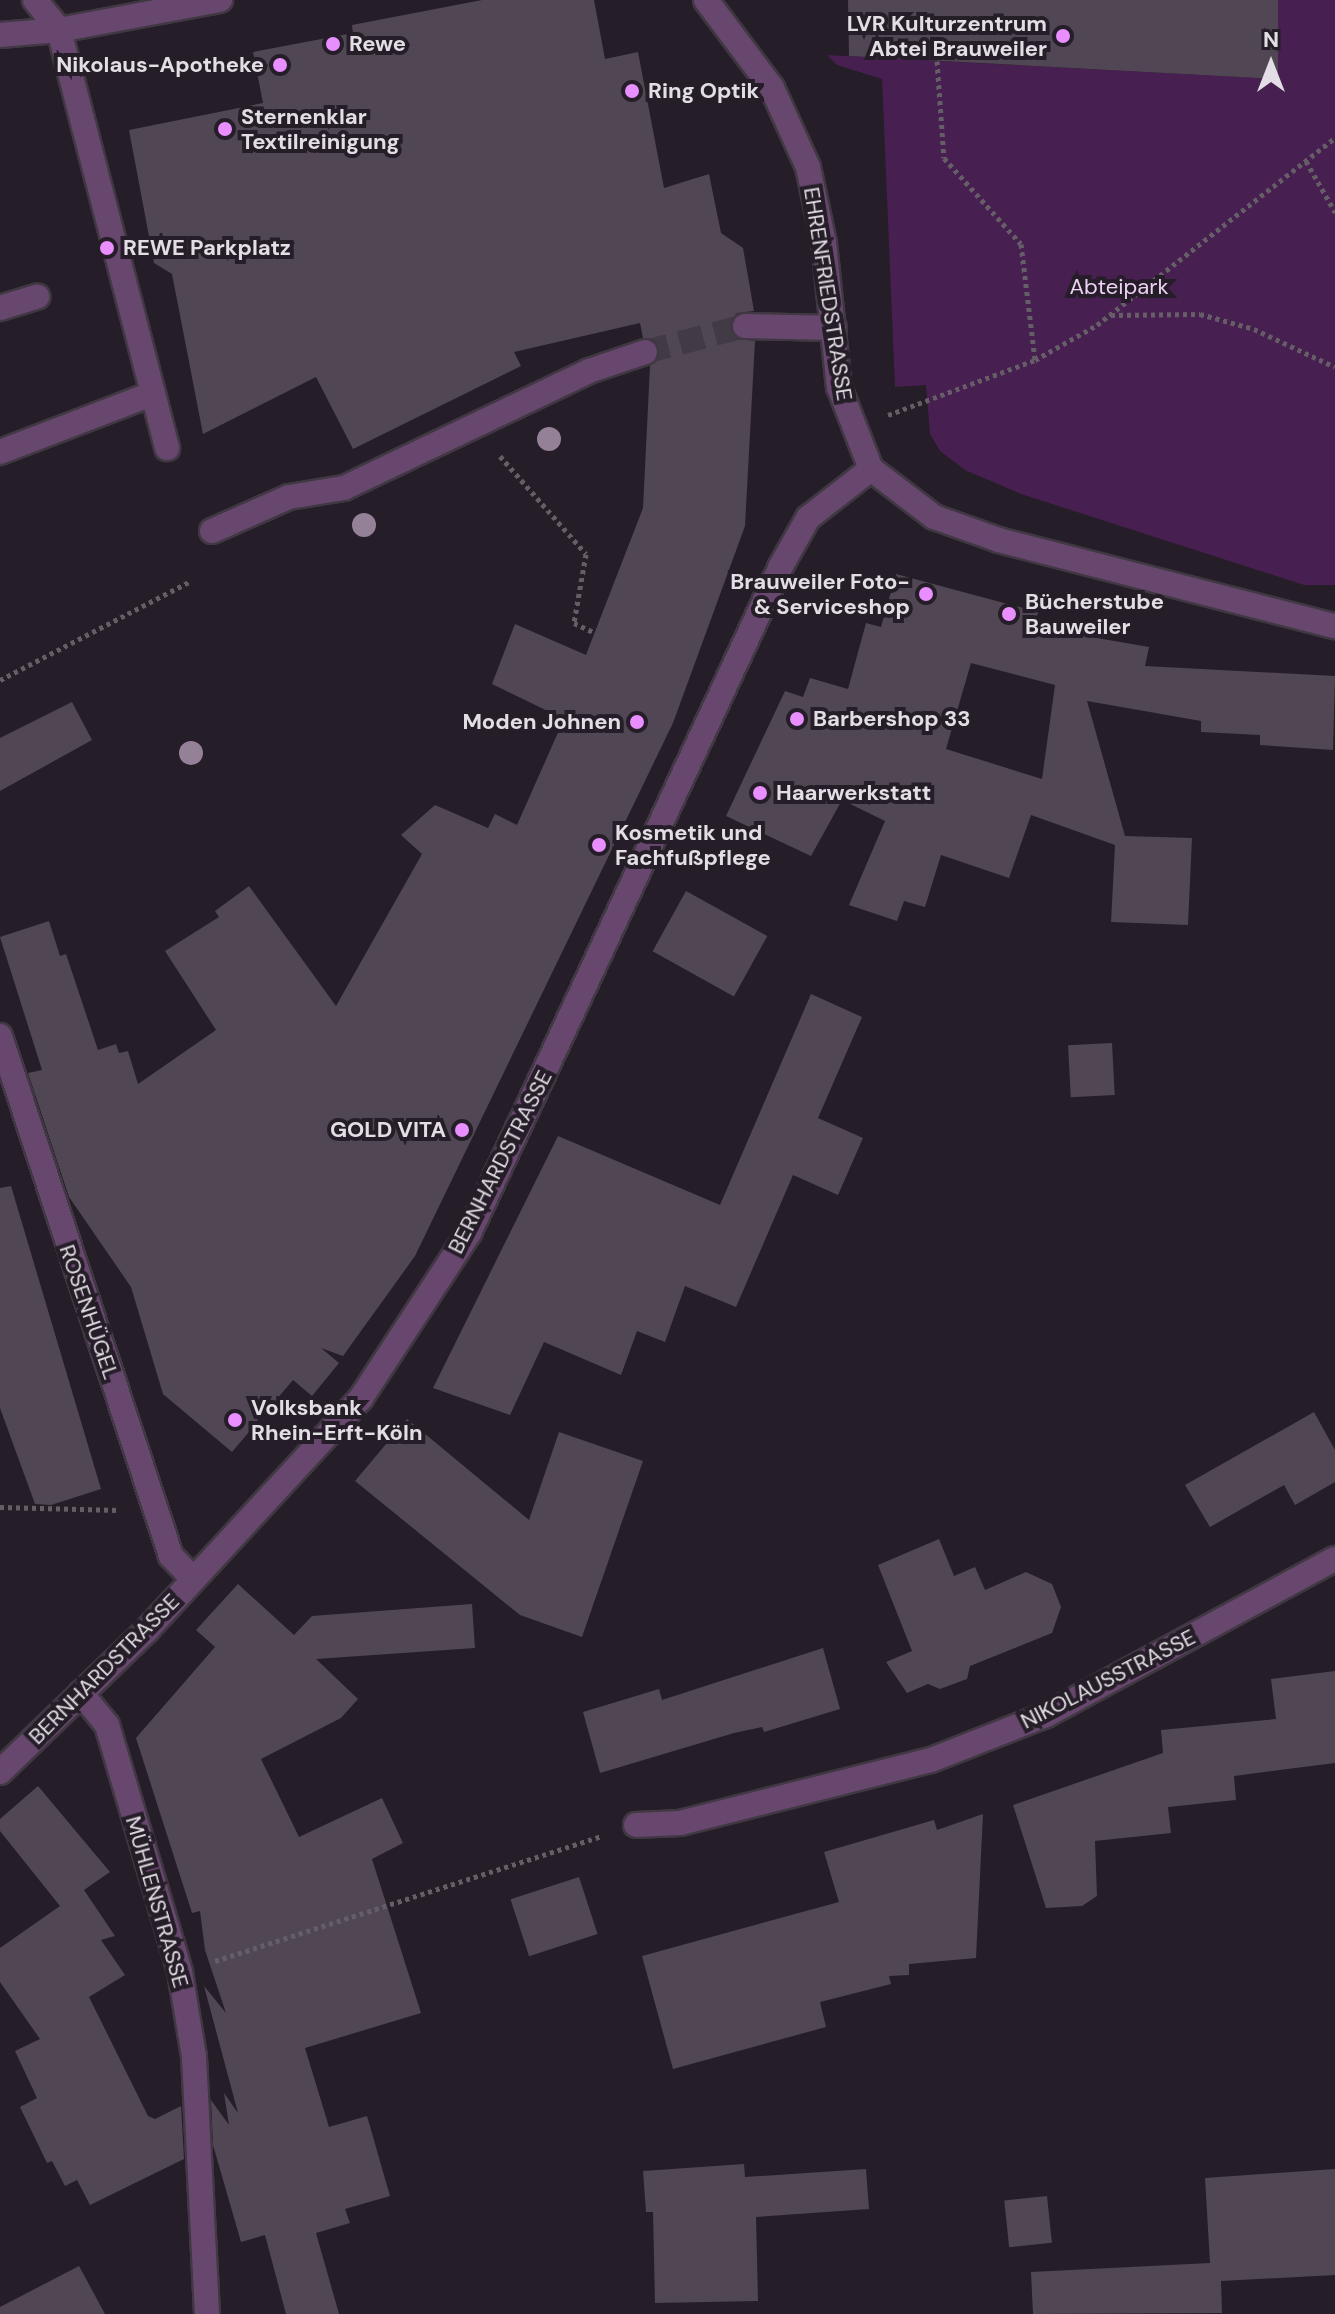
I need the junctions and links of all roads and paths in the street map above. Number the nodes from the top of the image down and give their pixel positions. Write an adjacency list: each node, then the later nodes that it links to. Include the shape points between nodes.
1 (35, 0): 4 (street)
2 (706, 0): 14 (street, EHRENFRIEDSTRASSE, via 772,88 808,167)
3 (211, 1): 4 (street)
4 (59, 30): 5 (street); 18 (street)
5 (0, 35)
6 (937, 61): 16 (path, via 944,158 1021,244)
7 (1335, 138): 8 (path)
8 (1306, 161): 9 (path); 12 (path)
9 (1335, 212)
10 (37, 297): 11 (street)
11 (0, 308)
12 (1108, 316): 16 (path); 17 (path, via 1200,314 1254,329)
13 (745, 326): 14 (street)
14 (834, 328): 19 (street, EHRENFRIEDSTRASSE, via 839,387)
15 (645, 352): 24 (street, via 589,371 344,488 289,497)
16 (1035, 360): 19 (path)
17 (1335, 367)
18 (152, 394): 20 (street); 21 (street)
19 (852, 428): 22 (street, EHRENFRIEDSTRASSE)
20 (167, 448)
21 (0, 452)
22 (871, 469): 26 (street, via 934,517 999,540); 33 (street, BERNHARDSTRASSE, via 808,518 781,566 469,1233 361,1398)
23 (516, 475): 27 (path, via 586,554 574,623)
24 (212, 531)
25 (191, 581): 28 (path)
26 (1335, 626)
27 (595, 633)
28 (0, 680)
29 (0, 1036): 31 (street, ROSENHÜGEL)
30 (0, 1507): 31 (path)
31 (157, 1511): 33 (street, ROSENHÜGEL, via 171,1556)
32 (1335, 1559): 36 (street, NIKOLAUSSTRASSE, via 1046,1715 931,1760 680,1823)
33 (193, 1579): 34 (street, BERNHARDSTRASSE)
34 (81, 1693): 35 (street, BERNHARDSTRASSE); 37 (street, MÜHLENSTRASSE, via 107,1725)
35 (0, 1772)
36 (636, 1825): 37 (path)
37 (180, 1972): 38 (street, MÜHLENSTRASSE, via 194,2057)
38 (207, 2314)

